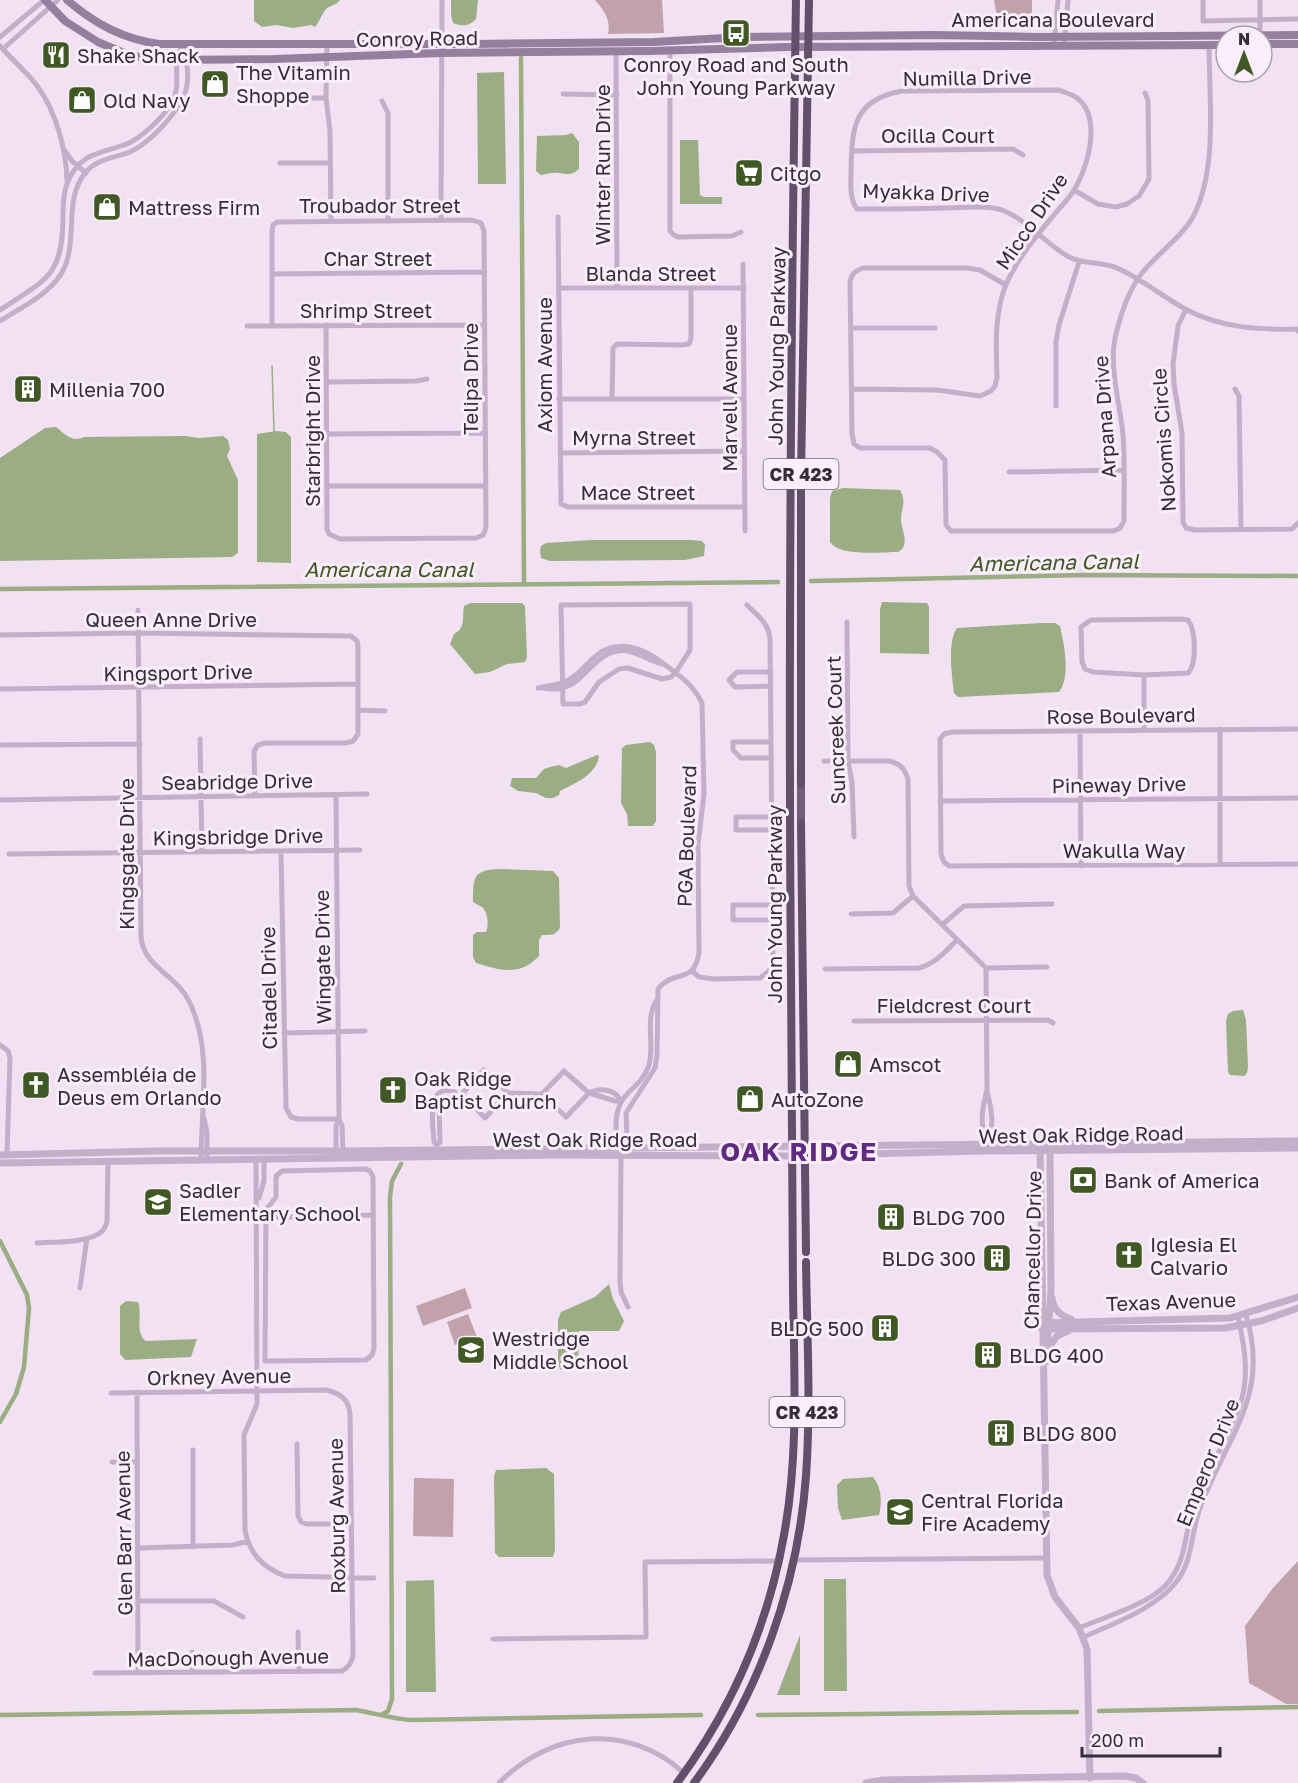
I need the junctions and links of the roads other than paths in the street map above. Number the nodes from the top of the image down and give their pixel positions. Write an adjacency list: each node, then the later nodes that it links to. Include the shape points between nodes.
1 (44, 0): 11 (main road, Conroy Road); 21 (street)
2 (58, 0): 11 (street)
3 (67, 0): 32 (main road, Conroy Road, via 88,18 123,36)
4 (796, 0): 18 (highway, John Young Parkway / CR 423)
5 (809, 0): 19 (highway, John Young Parkway / CR 423)
6 (1058, 0): 25 (street)
7 (1068, 0): 26 (street)
8 (1203, 0): 12 (street, via 1203,21)
9 (1260, 0): 12 (street)
10 (442, 2): 38 (street)
11 (51, 7): 37 (street); 42 (main road, Conroy Road, via 78,30 117,51)
12 (1260, 20): 13 (street); 14 (street)
13 (1298, 20)
14 (1260, 24)
15 (933, 35): 16 (main road, Americana Boulevard); 19 (main road, Americana Boulevard); 36 (main road)
16 (985, 35): 25 (main road, Americana Boulevard); 33 (main road)
17 (1298, 35): 20 (main road, Americana Boulevard)
18 (796, 36): 19 (main road, Conroy Road); 24 (main road, Conroy Road); 34 (highway, John Young Parkway / CR 423)
19 (808, 36): 35 (highway, John Young Parkway / CR 423)
20 (1274, 36)
21 (0, 37)
22 (1209, 40): 23 (main road, Americana Boulevard); 26 (main road, Americana Boulevard); 27 (main road, Americana Boulevard); 72 (street, Arpana Drive, via 1210,159 1204,192 1182,232)
23 (1214, 40)
24 (669, 41): 28 (main road, Conroy Road); 40 (street)
25 (1054, 41): 26 (main road, Americana Boulevard); 33 (main road, Americana Boulevard)
26 (1064, 41)
27 (1214, 41)
28 (616, 42): 38 (main road, Conroy Road); 39 (street, Winter Run Drive)
29 (327, 44): 32 (main road, Conroy Road); 38 (main road, Conroy Road); 41 (street)
30 (1274, 44): 31 (main road)
31 (1298, 44)
32 (182, 45): 42 (street); 43 (street)
33 (985, 45): 36 (main road, Americana Boulevard)
34 (796, 46): 35 (main road, Conroy Road); 40 (main road, Conroy Road); 100 (highway, John Young Parkway / CR 423)
35 (808, 46): 36 (main road, Americana Boulevard); 103 (highway, John Young Parkway / CR 423)
36 (917, 46)
37 (1, 48): 51 (street, via 39,88)
38 (441, 49): 39 (main road, Conroy Road); 41 (main road, Conroy Road); 63 (street)
39 (616, 51): 40 (main road, Conroy Road); 47 (street, Winter Run Drive)
40 (670, 51): 66 (street, via 670,231 678,237 732,236)
41 (327, 57): 43 (main road, Conroy Road); 49 (street)
42 (177, 60): 43 (main road, Conroy Road); 56 (street, via 177,89 168,108 139,137 97,152)
43 (187, 60): 57 (street, via 186,91 174,115 139,148 100,162)
44 (1059, 90): 52 (street, Numilla Drive, via 888,94 866,108 855,123); 59 (street, Micco Drive, via 1074,95 1090,120 1090,149)
45 (1145, 93): 59 (street, via 1149,179 1139,196 1116,207 1098,204)
46 (563, 94): 47 (street)
47 (616, 95): 75 (street, Winter Run Drive)
48 (280, 98): 49 (street)
49 (326, 98): 55 (street)
50 (382, 101): 62 (street, via 388,113)
51 (62, 144): 56 (street); 58 (street)
52 (852, 151): 53 (street, Ocilla Court, via 1013,149); 60 (street, Numilla Drive)
53 (1023, 155)
54 (280, 163): 55 (street)
55 (330, 163): 64 (street)
56 (77, 166): 57 (street); 58 (street)
57 (86, 173): 80 (street, via 76,189 70,250 61,274 45,291)
58 (68, 182): 79 (street, via 63,200 63,245 56,263 43,281)
59 (1074, 190): 67 (street, Micco Drive)
60 (851, 197): 67 (street, Myakka Drive, via 857,209 998,209)
61 (558, 218): 74 (street, Axiom Avenue)
62 (388, 220): 63 (street, Troubador Street); 64 (street, Troubador Street)
63 (441, 220): 65 (street, Troubador Street)
64 (331, 221): 71 (street, Troubador Street, via 275,224)
65 (481, 223): 70 (street, Telipa Drive)
66 (741, 232)
67 (1037, 235): 68 (street, Myakka Drive); 73 (street, Micco Drive)
68 (1080, 262): 72 (street, Myakka Drive, via 1110,265); 95 (street, via 1056,341)
69 (743, 264): 76 (street, Marvell Avenue)
70 (485, 272): 71 (street, Char Street); 81 (street, Telipa Drive)
71 (272, 273): 83 (street, Troubador Street)
72 (1138, 279): 78 (street, Myakka Drive); 101 (street, Arpana Drive, via 1115,340)
73 (1006, 285): 85 (street, via 980,270 967,268 863,268 856,271 850,282); 90 (street, Micco Drive, via 997,319 995,386 991,391 980,396 937,390)
74 (559, 288): 75 (street, Blanda Street); 92 (street, Axiom Avenue)
75 (617, 288): 77 (street, Blanda Street)
76 (744, 288): 77 (street, Blanda Street); 94 (street, Marvell Avenue)
77 (691, 289): 93 (street, via 689,344 617,344 612,356)
78 (1186, 309): 87 (street, Myakka Drive, via 1234,326); 109 (street, Nokomis Circle, via 1178,326 1173,364 1182,433 1183,522 1186,528 1196,530)
79 (0, 310)
80 (0, 321)
81 (485, 325): 84 (street, Shrimp Street); 96 (street, Telipa Drive)
82 (247, 326): 83 (street, Shrimp Street)
83 (272, 326): 84 (street, Shrimp Street)
84 (326, 326): 89 (street, Starbright Drive)
85 (852, 328): 86 (street); 90 (street)
86 (935, 328)
87 (1298, 330)
88 (427, 379): 89 (street)
89 (327, 382): 97 (street, Starbright Drive)
90 (852, 389): 101 (street, Arpana Drive, via 854,444 860,448 930,448 945,460 946,525 951,531 1114,531 1124,522)
91 (1235, 389): 109 (street, via 1239,396)
92 (559, 399): 93 (street); 99 (street, Axiom Avenue)
93 (612, 399): 94 (street)
94 (744, 399): 98 (street, Marvell Avenue)
95 (1056, 406)
96 (486, 433): 97 (street); 105 (street, Telipa Drive)
97 (327, 434): 104 (street, Starbright Drive)
98 (744, 452): 99 (street, Myrna Street); 107 (street, Marvell Avenue)
99 (560, 453): 106 (street, Axiom Avenue, via 560,500)
100 (791, 457): 103 (highway); 138 (highway, John Young Parkway / CR 423)
101 (1124, 470): 102 (street)
102 (1009, 472)
103 (801, 475): 139 (highway, John Young Parkway / CR 423)
104 (327, 486): 105 (street); 111 (street, Starbright Drive, via 327,529)
105 (486, 486): 111 (street, Telipa Drive, via 486,528 477,538)
106 (568, 507): 107 (street, Mace Street)
107 (745, 507): 110 (street, Marvell Avenue)
108 (1298, 523): 109 (street, Nokomis Circle, via 1292,529)
109 (1241, 529)
110 (745, 531)
111 (331, 536)
112 (747, 605): 118 (street, via 769,630)
113 (138, 610): 115 (street, Kingsgate Drive)
114 (847, 622): 137 (street, Suncreek Court)
115 (139, 633): 116 (street, Queen Anne Drive); 120 (street, Queen Anne Drive, via 351,636 358,647); 123 (street, Kingsgate Drive)
116 (0, 635)
117 (676, 672): 121 (street, PGA Boulevard, via 642,650 617,646 601,652); 121 (street, via 662,679 628,668 619,669 599,682 580,704 563,704); 121 (street, via 690,650 690,603 561,605); 173 (street, PGA Boulevard, via 696,691 703,717 699,953)
118 (771, 672): 122 (street); 122 (street, via 737,672 729,680 735,687)
119 (1144, 675): 119 (street, via 1085,669 1081,627 1091,620 1188,620 1193,630 1192,669 1181,675); 129 (street)
120 (357, 684): 123 (street, Kingsport Drive); 125 (street)
121 (563, 686)
122 (771, 686): 132 (street)
123 (139, 688): 124 (street, Kingsport Drive); 133 (street, Kingsgate Drive)
124 (0, 689)
125 (357, 710): 126 (street); 142 (street, via 358,734 353,741 258,745 254,751)
126 (385, 711)
127 (1220, 729): 128 (street, Rose Boulevard); 129 (street, Rose Boulevard); 145 (street)
128 (1298, 729)
129 (1144, 730): 130 (street, Rose Boulevard)
130 (1080, 731): 148 (street); 149 (street, Rose Boulevard, via 944,734 940,739)
131 (200, 739): 143 (street)
132 (771, 742): 135 (street); 135 (street, via 733,742 733,750 741,758)
133 (140, 744): 134 (street); 144 (street, Kingsgate Drive)
134 (0, 745)
135 (771, 758): 150 (street)
136 (824, 760): 137 (street)
137 (848, 760): 153 (street, Suncreek Court); 163 (street, via 890,760 904,770 908,779 909,886)
138 (790, 764): 139 (highway); 192 (highway, John Young Parkway / CR 423)
139 (801, 784): 151 (main road, John Young Parkway / CR 423)
140 (336, 795): 141 (street, Seabridge Drive); 142 (street, Seabridge Drive); 155 (street, Wingate Drive)
141 (367, 795)
142 (255, 796): 143 (street, Seabridge Drive)
143 (201, 797): 144 (street, Seabridge Drive); 158 (street)
144 (140, 798): 147 (street, Seabridge Drive); 157 (street, Kingsgate Drive)
145 (1220, 798): 146 (street, Pineway Drive); 148 (street, Pineway Drive); 160 (street)
146 (1298, 798)
147 (0, 800)
148 (1080, 800): 149 (street, Pineway Drive); 162 (street)
149 (940, 801): 162 (street, Wakulla Way, via 941,854 949,866)
150 (771, 817): 152 (street); 152 (street, via 736,817 736,830)
151 (801, 823): 193 (highway, John Young Parkway / CR 423)
152 (772, 830): 165 (street)
153 (854, 837)
154 (282, 850): 155 (street, Kingsbridge Drive); 158 (street, Kingsbridge Drive); 180 (street, Citadel Drive)
155 (336, 850): 156 (street, Kingsbridge Drive); 179 (street, Wingate Drive)
156 (360, 850)
157 (141, 852): 158 (street, Kingsbridge Drive); 159 (street, Kingsbridge Drive); 200 (street, Kingsgate Drive, via 142,948 147,958 178,984 193,1010 201,1042 200,1131)
158 (202, 852)
159 (9, 854)
160 (1220, 864): 161 (street, Wakulla Way); 162 (street, Wakulla Way)
161 (1298, 864)
162 (1081, 866)
163 (914, 896): 166 (street, via 893,913); 168 (street)
164 (1052, 904): 168 (street, via 964,906)
165 (772, 905): 167 (street); 167 (street, via 733,905 733,920)
166 (851, 914)
167 (772, 920): 173 (street, via 773,960 769,971 760,978 714,980)
168 (943, 924): 169 (street)
169 (957, 940): 171 (street); 172 (street, via 940,958 919,968)
170 (1047, 967): 171 (street)
171 (986, 968): 176 (street)
172 (825, 969)
173 (692, 971): 174 (street, via 664,982 658,989)
174 (657, 1000): 187 (street, via 652,1007 649,1065); 202 (street, via 655,1068 626,1113 627,1138)
175 (854, 1021): 176 (street, Fieldcrest Court)
176 (986, 1021): 177 (street, Fieldcrest Court); 190 (street, via 987,1090 991,1107)
177 (1053, 1023)
178 (365, 1031): 179 (street)
179 (338, 1032): 180 (street); 188 (street, Wingate Drive)
180 (284, 1033): 188 (street, Citadel Drive, via 286,1108 291,1117)
181 (0, 1045): 205 (street, via 10,1058)
182 (508, 1093): 182 (street, via 484,1070 462,1094 485,1118); 184 (street)
183 (589, 1093): 184 (street, via 564,1071); 184 (street, via 566,1117); 187 (street)
184 (542, 1094)
185 (454, 1095): 186 (street)
186 (435, 1097): 186 (street, via 433,1103 436,1145 440,1142 439,1103)
187 (621, 1101): 202 (street, via 616,1138)
188 (339, 1119): 201 (street, Wingate Drive)
189 (1298, 1141): 191 (street, West Oak Ridge Road)
190 (987, 1142): 193 (street, West Oak Ridge Road); 195 (street, West Oak Ridge Road); 204 (street, via 974,1148 937,1148)
191 (1229, 1142): 196 (street, West Oak Ridge Road); 198 (street)
192 (792, 1145): 193 (street, West Oak Ridge Road); 202 (street, West Oak Ridge Road); 208 (highway, John Young Parkway / CR 423)
193 (805, 1145): 209 (highway, John Young Parkway / CR 423)
194 (536, 1148): 201 (street, West Oak Ridge Road); 202 (street, West Oak Ridge Road); 207 (street)
195 (1040, 1148): 196 (street, West Oak Ridge Road); 204 (street, West Oak Ridge Road); 234 (street, Chancellor Drive)
196 (1050, 1148): 198 (street, West Oak Ridge Road); 225 (street, Chancellor Drive)
197 (1298, 1148): 198 (street, West Oak Ridge Road)
198 (1213, 1149)
199 (164, 1151): 200 (street, West Oak Ridge Road); 203 (street, West Oak Ridge Road); 213 (street)
200 (204, 1151): 206 (street, West Oak Ridge Road); 210 (street, Kingsgate Drive)
201 (339, 1151): 206 (street, West Oak Ridge Road)
202 (621, 1151): 207 (street, West Oak Ridge Road); 208 (street, West Oak Ridge Road); 227 (street, via 620,1281)
203 (93, 1153): 205 (street, West Oak Ridge Road); 214 (street, via 91,1157 67,1157)
204 (927, 1153): 209 (street, West Oak Ridge Road)
205 (4, 1155)
206 (298, 1155): 207 (street, West Oak Ridge Road); 211 (street, via 259,1155)
207 (468, 1156)
208 (792, 1156): 209 (street, West Oak Ridge Road); 249 (highway, John Young Parkway / CR 423, via 793,1454)
209 (805, 1156): 222 (highway, John Young Parkway / CR 423)
210 (204, 1159): 211 (street); 213 (street)
211 (260, 1159): 242 (street)
212 (108, 1161): 213 (street); 214 (street); 220 (street, via 107,1221 100,1233)
213 (123, 1161)
214 (63, 1162): 215 (street)
215 (0, 1163)
216 (373, 1215): 217 (street); 218 (street, via 373,1177 366,1169 282,1171 276,1176 276,1197 266,1210); 218 (street, via 374,1349 366,1360 265,1361)
217 (338, 1216)
218 (266, 1217): 219 (street)
219 (299, 1217)
220 (87, 1238): 221 (street); 224 (street)
221 (37, 1243)
222 (806, 1252): 223 (main road, John Young Parkway / CR 423)
223 (806, 1262): 254 (highway, John Young Parkway / CR 423, via 807,1456)
224 (80, 1288)
225 (1051, 1289): 232 (street, via 1053,1303 1061,1315); 234 (street, Chancellor Drive)
226 (1298, 1297): 229 (street, Texas Avenue)
227 (628, 1307)
228 (1298, 1308): 233 (street, Texas Avenue)
229 (1246, 1315): 230 (street, Texas Avenue); 233 (street, Emperor Drive)
230 (1238, 1317): 231 (street, Texas Avenue); 235 (street, Emperor Drive)
231 (1213, 1319): 232 (street, Texas Avenue); 236 (street)
232 (1081, 1320): 234 (street, Texas Avenue)
233 (1249, 1324): 235 (street, Texas Avenue); 263 (street, Emperor Drive, via 1254,1364 1250,1395 1200,1508 1184,1572 1157,1600)
234 (1045, 1326): 237 (street, Texas Avenue); 238 (street, Chancellor Drive); 243 (street, Chancellor Drive)
235 (1240, 1326): 236 (street, Texas Avenue); 261 (street, Emperor Drive, via 1245,1368 1241,1400 1196,1497 1180,1564 1152,1596)
236 (1213, 1328): 237 (street, Texas Avenue)
237 (1077, 1329): 238 (street, via 1057,1336)
238 (1047, 1352): 243 (street, Chancellor Drive)
239 (327, 1390): 242 (street, Orkney Avenue); 248 (street, Roxburg Avenue, via 344,1397 349,1405)
240 (111, 1392): 241 (street, Orkney Avenue)
241 (137, 1392): 242 (street, Orkney Avenue); 247 (street, Glen Barr Avenue)
242 (257, 1392): 250 (street, via 257,1404 244,1435)
243 (1045, 1392): 253 (street, Chancellor Drive)
244 (297, 1444): 248 (street, via 301,1522)
245 (193, 1450): 251 (street)
246 (112, 1462): 247 (street)
247 (137, 1462): 252 (street, Glen Barr Avenue)
248 (350, 1524): 256 (street, Roxburg Avenue)
249 (784, 1533): 254 (highway); 255 (highway, John Young Parkway / CR 423)
250 (248, 1541): 251 (street); 256 (street, via 260,1562 285,1576)
251 (193, 1547): 252 (street)
252 (138, 1548): 259 (street, Glen Barr Avenue)
253 (1046, 1558): 254 (street); 261 (street, Chancellor Drive, via 1052,1592)
254 (794, 1560): 258 (highway, John Young Parkway / CR 423)
255 (779, 1561): 258 (highway); 264 (street, via 645,1562 646,1637); 271 (highway, John Young Parkway / CR 423, via 744,1667 713,1729)
256 (351, 1577): 257 (street); 266 (street, Roxburg Avenue)
257 (374, 1578)
258 (786, 1590): 275 (highway, John Young Parkway / CR 423, via 750,1687)
259 (139, 1601): 260 (street, via 214,1601); 270 (street, Glen Barr Avenue)
260 (243, 1617)
261 (1080, 1628): 263 (street, Chancellor Drive)
262 (298, 1632): 267 (street)
263 (1084, 1637): 272 (street, Chancellor Drive, via 1088,1663)
264 (493, 1639)
265 (192, 1652): 268 (street)
266 (352, 1656): 267 (street, MacDonough Avenue, via 351,1663 342,1671)
267 (300, 1671): 268 (street, MacDonough Avenue)
268 (192, 1672): 270 (street, MacDonough Avenue)
269 (95, 1673): 270 (street, MacDonough Avenue)
270 (138, 1673)
271 (684, 1773): 273 (street, via 651,1749 599,1738 561,1745 538,1755); 274 (highway, John Young Parkway / CR 423); 275 (street)
272 (1089, 1778): 276 (street); 277 (street, via 1125,1776)
273 (499, 1783)
274 (677, 1783)
275 (694, 1783)
276 (866, 1783)
277 (1143, 1783)

